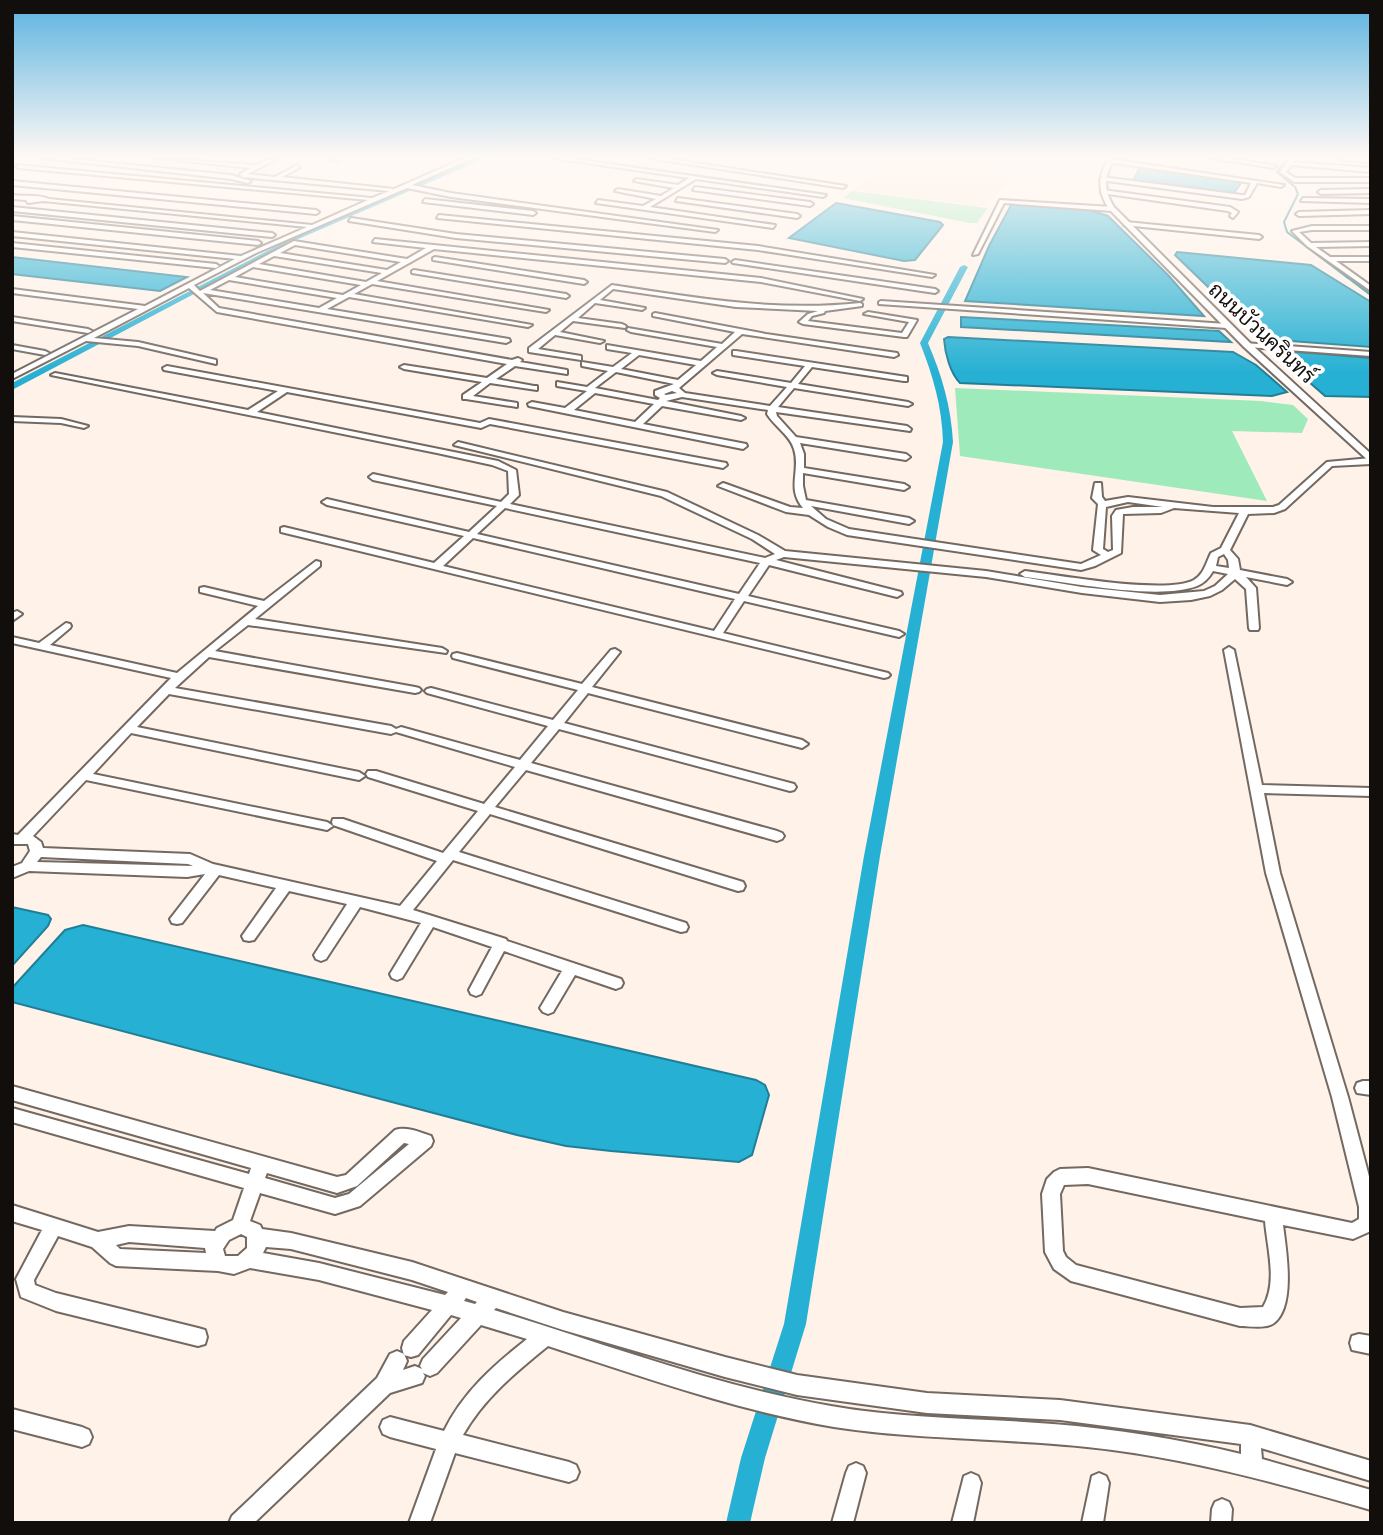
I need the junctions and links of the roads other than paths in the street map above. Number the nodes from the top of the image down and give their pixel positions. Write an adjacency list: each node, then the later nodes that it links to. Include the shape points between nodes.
1 (74, 230): 20 (street)
2 (131, 230): 13 (street)
3 (220, 230): 16 (street)
4 (301, 230): 34 (street)
5 (414, 230): 17 (street)
6 (464, 230): 17 (street)
7 (555, 230): 15 (street)
8 (606, 230): 15 (street)
9 (987, 230): 32 (street)
10 (1132, 230): 80 (street, ถนนบัวนครินทร์)
11 (1184, 230): 19 (street)
12 (1303, 230): 23 (street, via 1295,231)
13 (165, 233): 22 (street); 27 (street)
14 (12, 234): 20 (street)
15 (601, 234): 26 (street); 28 (street)
16 (272, 235)
17 (456, 236): 28 (street)
18 (745, 237): 26 (street)
19 (1259, 237)
20 (55, 239): 27 (street); 29 (street)
21 (374, 241): 30 (street)
22 (257, 243)
23 (1309, 244): 24 (street); 37 (street)
24 (1371, 244)
25 (12, 245): 29 (street)
26 (731, 246): 47 (street)
27 (139, 247): 33 (street); 34 (street)
28 (587, 247): 40 (street)
29 (38, 248): 33 (street)
30 (431, 248): 35 (street); 39 (street)
31 (273, 254): 39 (street, via 295,243); 42 (street); 45 (street)
32 (975, 254)
33 (122, 257): 43 (street)
34 (241, 258): 54 (street)
35 (532, 258): 44 (street); 58 (street, via 761,280)
36 (435, 259): 44 (street)
37 (1330, 259): 38 (street); 48 (street)
38 (1371, 259)
39 (407, 261): 45 (street)
40 (725, 261)
41 (736, 262): 50 (street)
42 (252, 265): 51 (street); 53 (street)
43 (216, 266)
44 (512, 271): 52 (street); 55 (street)
45 (388, 272): 53 (street)
46 (414, 272): 55 (street)
47 (932, 275)
48 (1353, 276): 49 (street); 56 (street)
49 (1371, 276)
50 (838, 277): 58 (street); 59 (street)
51 (229, 278): 60 (street); 68 (street, via 203,291)
52 (584, 282)
53 (369, 283): 60 (street); 62 (street)
54 (190, 285): 67 (street); 101 (street, via 217,310)
55 (492, 285): 61 (street); 62 (street)
56 (1371, 289)
57 (12, 290): 67 (street)
58 (823, 292): 65 (street)
59 (935, 292)
60 (346, 296): 68 (street); 71 (street)
61 (566, 296)
62 (472, 298): 69 (street); 71 (street)
63 (876, 300): 65 (street); 65 (street, via 870,307); 80 (street)
64 (593, 301): 66 (street); 70 (street, via 612,287 701,302); 76 (street)
65 (860, 302): 70 (street)
66 (642, 308)
67 (147, 309): 86 (street)
68 (321, 310): 81 (street)
69 (546, 310)
70 (826, 310): 72 (street, via 803,322 904,335 913,320)
71 (452, 312): 74 (street); 78 (street)
72 (867, 314)
73 (655, 315): 84 (street)
74 (444, 317)
75 (12, 319): 83 (street)
76 (573, 319): 79 (street); 85 (street)
77 (436, 323): 81 (street)
78 (527, 325)
79 (622, 326)
80 (1227, 326): 89 (street, ถนนบัวนครินทร์)
81 (428, 328): 87 (street)
82 (631, 330): 90 (street)
83 (88, 331)
84 (741, 331): 90 (street); 98 (street)
85 (554, 332): 88 (street); 93 (street)
86 (90, 341): 100 (street, via 138,344); 111 (street)
87 (506, 341)
88 (600, 341)
89 (1247, 345): 97 (street); 137 (street, ถนนบัวนครินทร์)
90 (723, 346): 102 (street)
91 (12, 347): 94 (street)
92 (610, 347): 95 (street)
93 (533, 350): 99 (street); 101 (street)
94 (45, 352)
95 (638, 352): 102 (street); 107 (street)
96 (736, 353): 104 (street)
97 (1371, 354)
98 (894, 355)
99 (578, 358)
100 (213, 362)
101 (514, 363): 108 (street); 113 (street)
102 (703, 364): 118 (street)
103 (585, 365): 107 (street)
104 (810, 365): 112 (street); 115 (street)
105 (404, 367): 113 (street)
106 (167, 368): 119 (street)
107 (617, 370): 117 (street); 118 (street)
108 (564, 372)
109 (717, 373): 115 (street)
110 (55, 375): 126 (street)
111 (12, 377)
112 (904, 379)
113 (490, 381): 116 (street); 123 (street, via 466,397)
114 (560, 384): 117 (street)
115 (792, 386): 122 (street); 124 (street)
116 (534, 388)
117 (592, 389): 120 (street); 125 (street)
118 (679, 389): 120 (street, via 660,391); 124 (street)
119 (285, 390): 126 (street); 132 (street)
120 (662, 400): 127 (street); 129 (street)
121 (531, 404): 125 (street)
122 (908, 404)
123 (514, 405)
124 (772, 409): 131 (street); 133 (street, via 773,418)
125 (567, 411): 129 (street)
126 (250, 413): 135 (street)
127 (741, 418)
128 (12, 419): 130 (street)
129 (637, 425): 134 (street)
130 (84, 426)
131 (906, 429)
132 (470, 436): 135 (street); 138 (street, via 489,421); 157 (street, via 664,494)
133 (793, 439): 136 (street); 139 (street)
134 (743, 446)
135 (449, 452): 149 (street, via 512,470 514,495)
136 (906, 457)
137 (1371, 460): 150 (street, via 1329,464 1282,507)
138 (723, 466)
139 (800, 470): 143 (street); 145 (street, via 797,488)
140 (373, 477): 149 (street)
141 (1098, 485): 146 (street, via 1096,495)
142 (723, 486): 151 (street, via 789,510)
143 (904, 487)
144 (327, 502): 154 (street)
145 (802, 502): 151 (street); 152 (street)
146 (1104, 505): 147 (street, via 1118,500); 158 (street, via 1098,550)
147 (1136, 505): 148 (street, via 1163,510); 158 (street, via 1119,512 1118,551)
148 (1174, 505): 150 (street)
149 (502, 507): 154 (street); 159 (street)
150 (1245, 510): 156 (street)
151 (811, 512): 155 (street, via 847,532)
152 (909, 521)
153 (284, 530): 161 (street)
154 (471, 535): 161 (street); 168 (street)
155 (905, 541): 158 (street, via 1072,566 1101,562)
156 (1225, 550): 162 (street, via 1214,555); 163 (street, via 1233,559)
157 (783, 554): 159 (street); 166 (street)
158 (1107, 555)
159 (766, 561): 167 (street); 168 (street)
160 (316, 564): 169 (street)
161 (436, 567): 174 (street)
162 (1211, 568): 163 (street); 166 (street, via 1193,584)
163 (1235, 572): 164 (street); 166 (street, via 1226,585 1207,593 1179,598); 172 (street, via 1251,588)
164 (1287, 582)
165 (204, 590): 169 (street)
166 (1137, 592)
167 (897, 594)
168 (741, 599): 173 (street); 174 (street)
169 (266, 605): 170 (street)
170 (246, 621): 178 (street); 180 (street)
171 (66, 626): 176 (street)
172 (1254, 628)
173 (899, 634)
174 (716, 635): 182 (street)
175 (12, 640): 176 (street)
176 (42, 646): 183 (street)
177 (1229, 650): 194 (street)
178 (442, 651)
179 (615, 652): 184 (street)
180 (206, 653): 183 (street); 186 (street)
181 (457, 656): 184 (street)
182 (884, 675)
183 (180, 677): 185 (street)
184 (586, 688): 188 (street); 190 (street)
185 (167, 690): 189 (street); 191 (street, via 396,730)
186 (415, 690)
187 (431, 691): 188 (street)
188 (556, 724): 191 (street); 193 (street)
189 (129, 729): 192 (street); 196 (street, via 366,775)
190 (802, 744)
191 (522, 765): 196 (street); 197 (street)
192 (83, 776): 198 (street); 200 (street, via 332,824)
193 (790, 787)
194 (1255, 789): 195 (street); 227 (street, via 1273,873 1368,1207 1367,1224 1353,1231)
195 (1371, 792)
196 (486, 809): 200 (street); 206 (street)
197 (777, 836)
198 (18, 838): 199 (street, via 36,845)
199 (37, 852): 201 (street); 202 (street)
200 (448, 857): 208 (street); 211 (street)
201 (106, 861): 202 (street); 203 (street, via 187,872)
202 (27, 866): 204 (street)
203 (213, 869): 205 (street); 209 (street)
204 (12, 873)
205 (286, 886): 207 (street); 212 (street)
206 (738, 886)
207 (357, 901): 208 (street); 214 (street)
208 (403, 912): 210 (street)
209 (177, 919)
210 (430, 920): 213 (street); 216 (street)
211 (681, 927)
212 (249, 936)
213 (501, 943): 215 (street); 218 (street)
214 (321, 955)
215 (572, 967): 217 (street); 219 (street)
216 (397, 974)
217 (617, 983)
218 (476, 989)
219 (548, 1008)
220 (12, 1093): 222 (street)
221 (12, 1115): 223 (street)
222 (132, 1127): 223 (street); 224 (street)
223 (118, 1145): 225 (street)
224 (261, 1164): 225 (street); 225 (street, via 337,1185 351,1181 401,1135 425,1141 343,1205 324,1204)
225 (255, 1183): 229 (street)
226 (12, 1213): 228 (street)
227 (1273, 1214): 227 (street, via 1088,1176 1060,1177 1051,1195 1054,1252 1071,1272 1240,1317 1268,1316 1277,1305)
228 (54, 1225): 231 (street); 240 (street, via 25,1279 27,1291)
229 (240, 1226): 230 (street); 232 (street)
230 (257, 1237): 233 (street); 235 (street, via 291,1241)
231 (98, 1240): 232 (street, via 129,1234); 234 (street, via 117,1257)
232 (217, 1240): 234 (street)
233 (249, 1259): 234 (street, via 232,1267); 237 (street, via 307,1269)
234 (218, 1262)
235 (463, 1288): 236 (street); 237 (street)
236 (493, 1298): 238 (street); 246 (street, via 797,1385 927,1404 1060,1410)
237 (448, 1306): 238 (street); 241 (street)
238 (478, 1314): 239 (street); 242 (street, via 422,1371)
239 (546, 1336): 243 (street); 248 (street, via 502,1370 476,1398)
240 (198, 1337)
241 (404, 1354): 242 (street)
242 (384, 1385): 256 (street)
243 (723, 1390): 249 (street, via 797,1410 925,1428 1089,1437)
244 (12, 1419): 247 (street)
245 (390, 1427): 248 (street)
246 (1250, 1435): 249 (street); 250 (street)
247 (82, 1437)
248 (452, 1441): 251 (street); 257 (street)
249 (1252, 1468): 255 (street)
250 (1371, 1471)
251 (569, 1472)
252 (856, 1473): 258 (street)
253 (971, 1483): 259 (street)
254 (1099, 1483): 260 (street)
255 (1371, 1500)
256 (239, 1523)
257 (419, 1523)
258 (842, 1523)
259 (962, 1523)
260 (1092, 1523)

